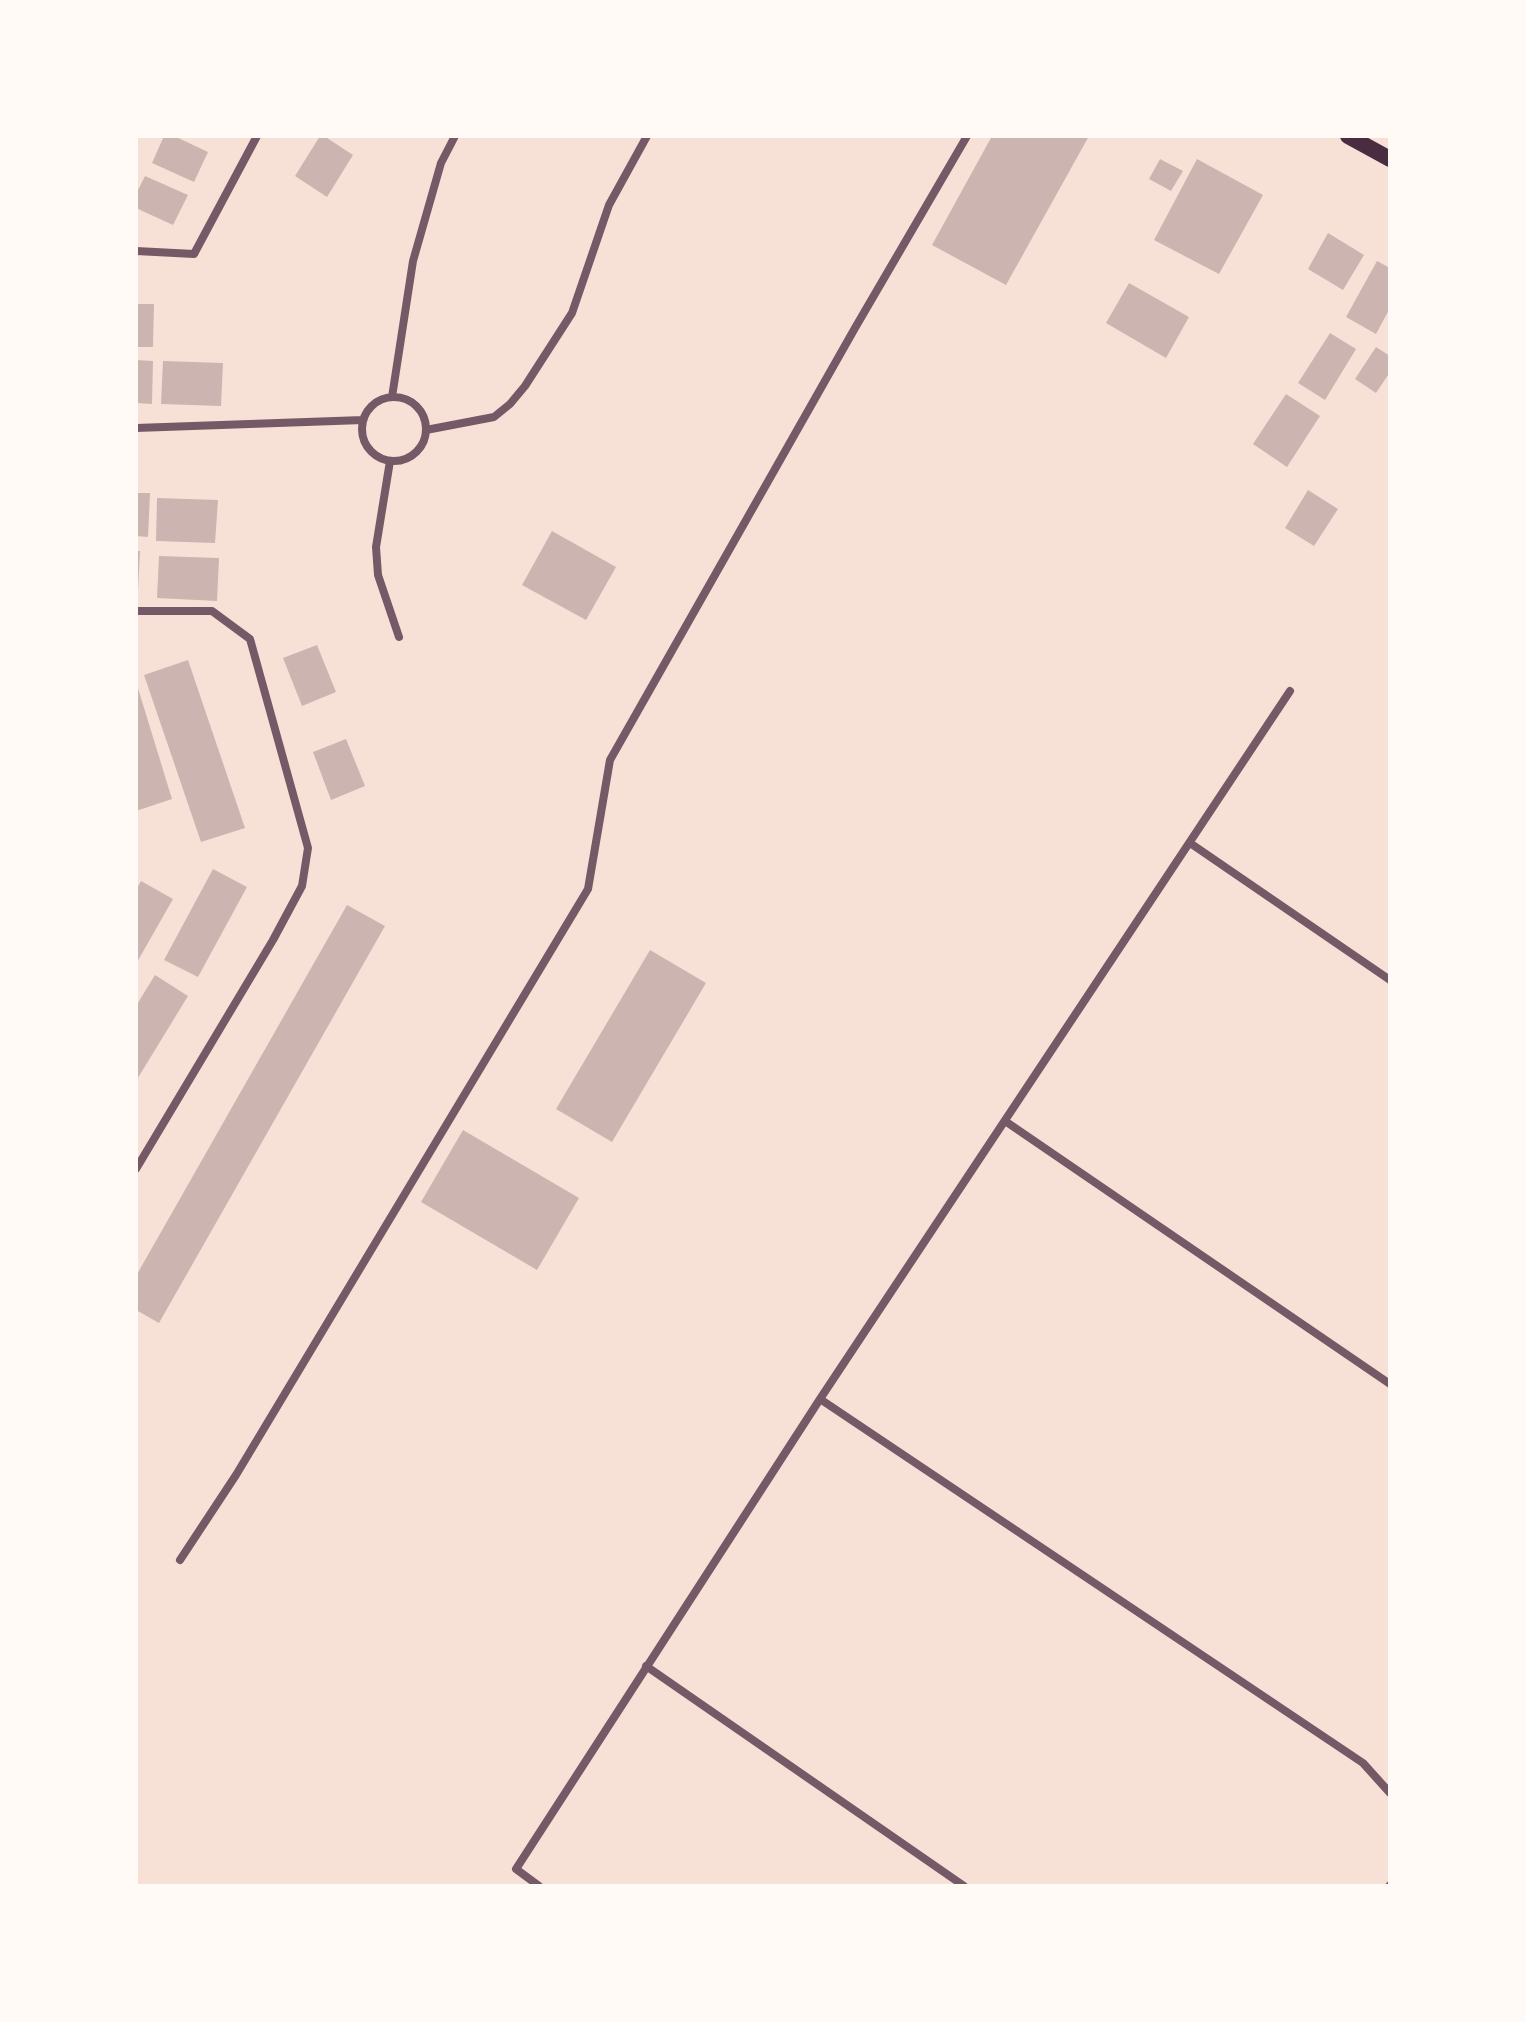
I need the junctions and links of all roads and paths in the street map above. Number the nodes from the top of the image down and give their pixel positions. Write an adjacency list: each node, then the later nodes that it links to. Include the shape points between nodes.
1 (257, 136): 7 (street, via 194,254)
2 (455, 136): 8 (street, via 441,163 413,261)
3 (647, 136): 11 (street, via 609,205 572,313 525,386 494,417)
4 (967, 136): 22 (street, via 610,760 588,889)
5 (1348, 136): 6 (main road)
6 (1390, 159)
7 (136, 251)
8 (392, 397): 9 (street, via 374,404); 11 (street, via 413,403)
9 (363, 420): 10 (street); 12 (street, via 365,442)
10 (136, 428)
11 (426, 430): 12 (street, via 411,457)
12 (390, 461): 14 (street, via 376,547 378,575)
13 (136, 611): 19 (street, via 212,611 250,639 308,848 302,886)
14 (399, 637)
15 (1290, 691): 16 (street)
16 (1190, 843): 17 (street); 18 (street)
17 (1390, 980)
18 (1005, 1121): 20 (street); 21 (street)
19 (136, 1169)
20 (1390, 1384)
21 (820, 1399): 23 (street); 24 (street, via 1363,1763)
22 (180, 1560)
23 (646, 1666): 25 (street, via 516,1869); 26 (street)
24 (1390, 1793)
25 (539, 1886)
26 (964, 1886)

